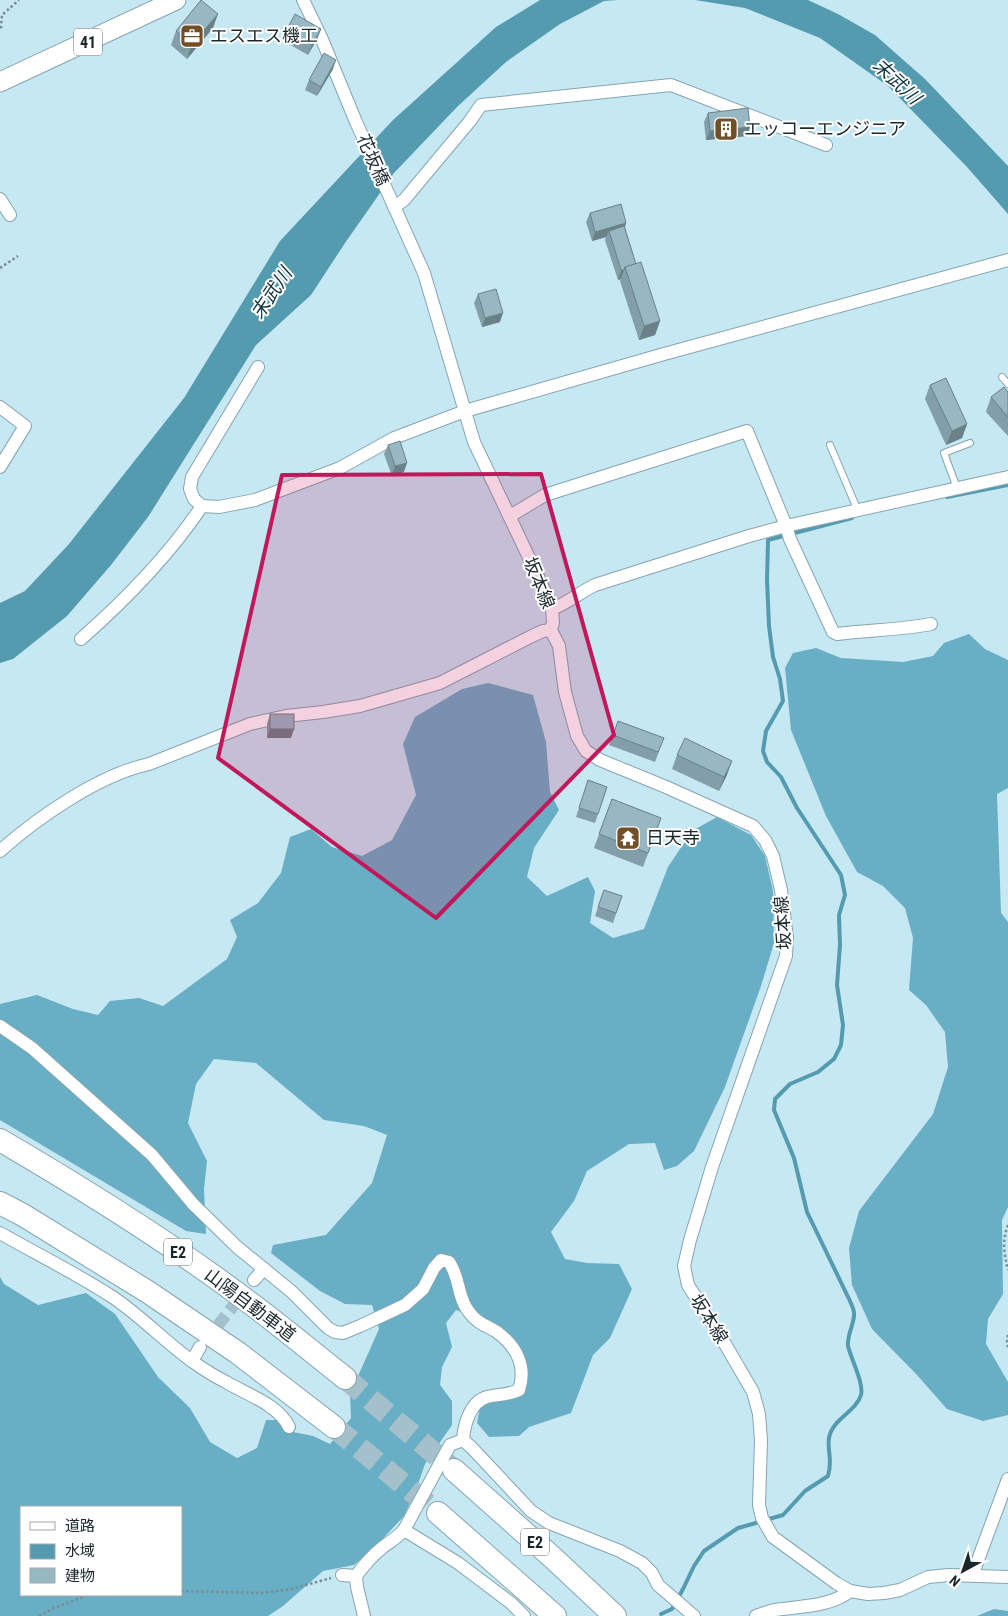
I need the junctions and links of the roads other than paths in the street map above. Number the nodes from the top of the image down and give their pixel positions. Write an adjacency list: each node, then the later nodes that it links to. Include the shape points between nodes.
1 (176, 0): 3 (main road, 41)
2 (303, 0): 6 (street, 花坂橋)
3 (0, 82)
4 (826, 145): 6 (street, via 671,86 482,105 404,200)
5 (0, 199): 7 (street)
6 (392, 202): 13 (street, 坂本線, via 424,273)
7 (10, 214)
8 (1008, 260): 13 (street)
9 (258, 367): 19 (street, via 192,477 190,489)
10 (1002, 377): 11 (lane)
11 (1008, 384)
12 (0, 407): 16 (street, via 25,426)
13 (465, 411): 19 (street, via 394,438 340,468 255,500 219,507); 21 (street, 坂本線, via 474,442)
14 (970, 444): 18 (lane, via 944,453)
15 (830, 445): 20 (lane)
16 (0, 467)
17 (1008, 477): 18 (street)
18 (957, 488): 20 (street)
19 (202, 506): 26 (street, via 161,558)
20 (858, 511): 22 (street)
21 (510, 516): 22 (street, via 545,495 747,431); 23 (street, 坂本線)
22 (788, 532): 23 (street, via 749,536 595,585); 24 (street, via 833,632)
23 (552, 609): 25 (street, 坂本線)
24 (931, 624)
25 (551, 630): 27 (street, via 530,637 440,683 360,706 250,724 136,767 62,805); 48 (street, 坂本線, via 559,646 571,719 586,751 753,826 773,856 781,890 786,956 712,1167 684,1266 688,1285 753,1392 761,1440 759,1505 765,1525 773,1537)
26 (81, 639)
27 (0, 850)
28 (0, 1026): 32 (street, via 32,1048 152,1155 193,1204)
29 (0, 1140): 36 (highway, 山陽自動車道 / E2, via 154,1235 246,1300)
30 (0, 1203): 38 (highway, via 148,1292 238,1354)
31 (0, 1233): 35 (street, via 111,1296)
32 (264, 1269): 33 (street); 39 (street, via 328,1328 342,1333 405,1305 423,1289 441,1260 449,1262 468,1312 511,1344 520,1361 522,1379 519,1390 486,1397 474,1406 464,1426)
33 (254, 1280)
34 (200, 1347): 35 (street)
35 (192, 1361): 37 (street, via 270,1406)
36 (345, 1378)
37 (289, 1427)
38 (334, 1427)
39 (463, 1440): 43 (street, via 450,1445); 53 (street, via 531,1511 549,1523 642,1563 658,1585)
40 (454, 1470): 52 (highway, E2)
41 (1008, 1479): 46 (street)
42 (438, 1513): 51 (highway, E2)
43 (404, 1530): 45 (street); 50 (street, via 458,1563)
44 (342, 1575): 45 (street)
45 (356, 1576): 49 (street)
46 (974, 1576): 47 (street, 坂本線); 48 (street, 坂本線, via 928,1577 900,1590 884,1593)
47 (1008, 1577)
48 (850, 1591): 54 (street, via 842,1598)
49 (364, 1616)
50 (524, 1616)
51 (555, 1616)
52 (615, 1616)
53 (694, 1616)
54 (756, 1616)

